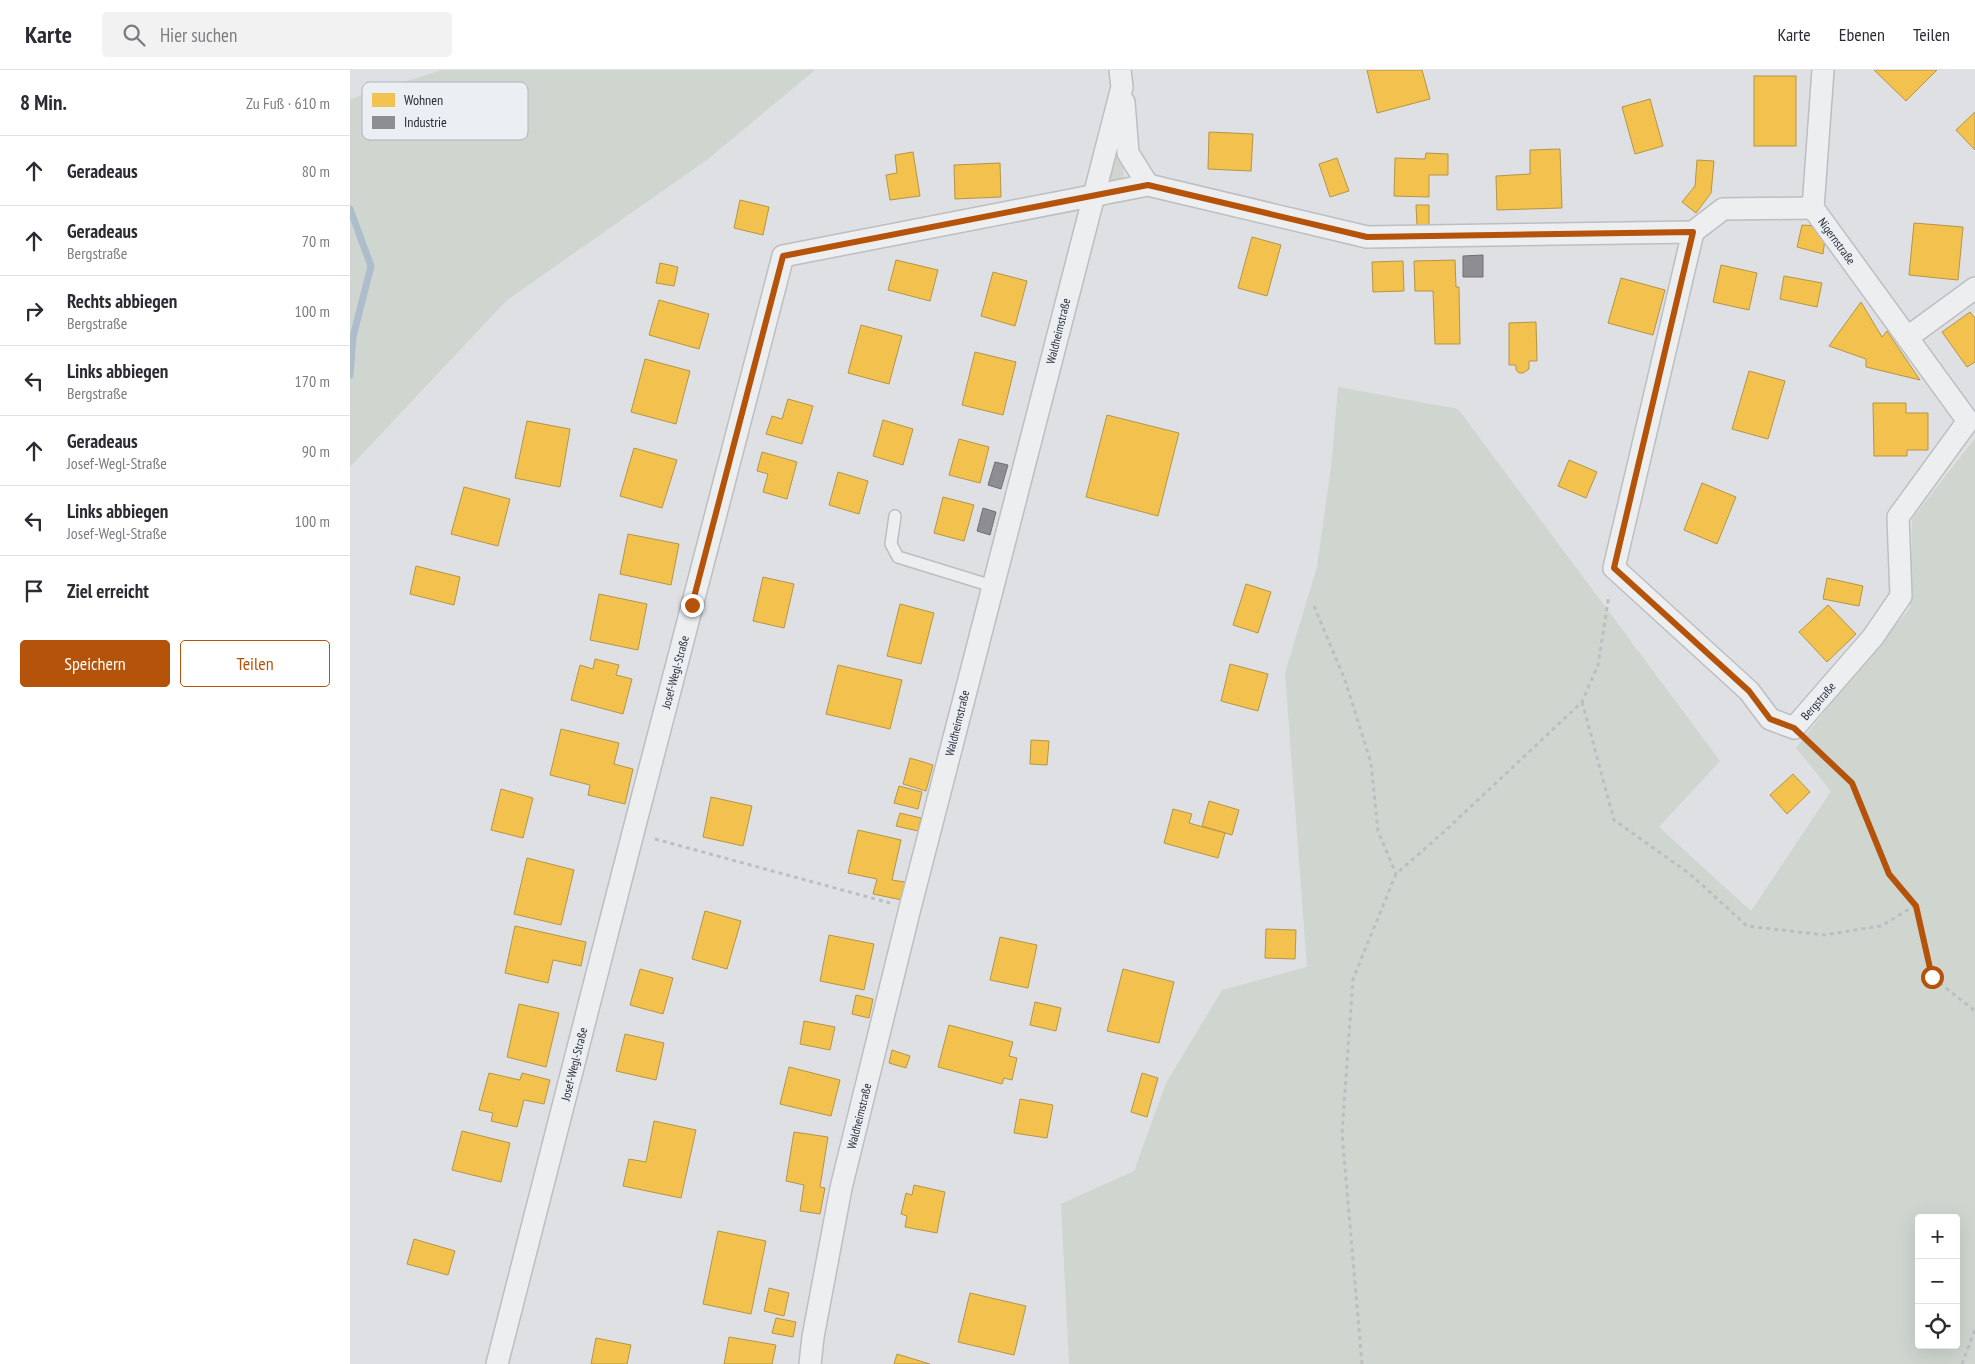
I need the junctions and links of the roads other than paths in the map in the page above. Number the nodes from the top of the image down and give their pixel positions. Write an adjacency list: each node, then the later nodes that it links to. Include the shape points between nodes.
1 (1823, 70): 5 (street, Nigernstraße)
2 (1121, 78): 3 (street, Waldheimstraße, via 1128,153); 4 (street, Waldheimstraße)
3 (1148, 185): 4 (street); 6 (street, via 1367,237)
4 (1093, 196): 11 (street, Waldheimstraße); 12 (street, Josef-Wegl-Straße, via 783,256)
5 (1813, 208): 6 (street, via 1723,209); 8 (street, Nigernstraße)
6 (1693, 232): 9 (street, Bergstraße, via 1614,568 1749,691 1770,719 1794,728 1873,637 1900,596 1898,517)
7 (1975, 288): 8 (street)
8 (1908, 337): 9 (street, Nigernstraße)
9 (1968, 421)
10 (895, 516): 11 (lane, via 891,544 898,557)
11 (992, 586): 13 (street, Waldheimstraße, via 842,1188)
12 (497, 1364)
13 (810, 1364)

